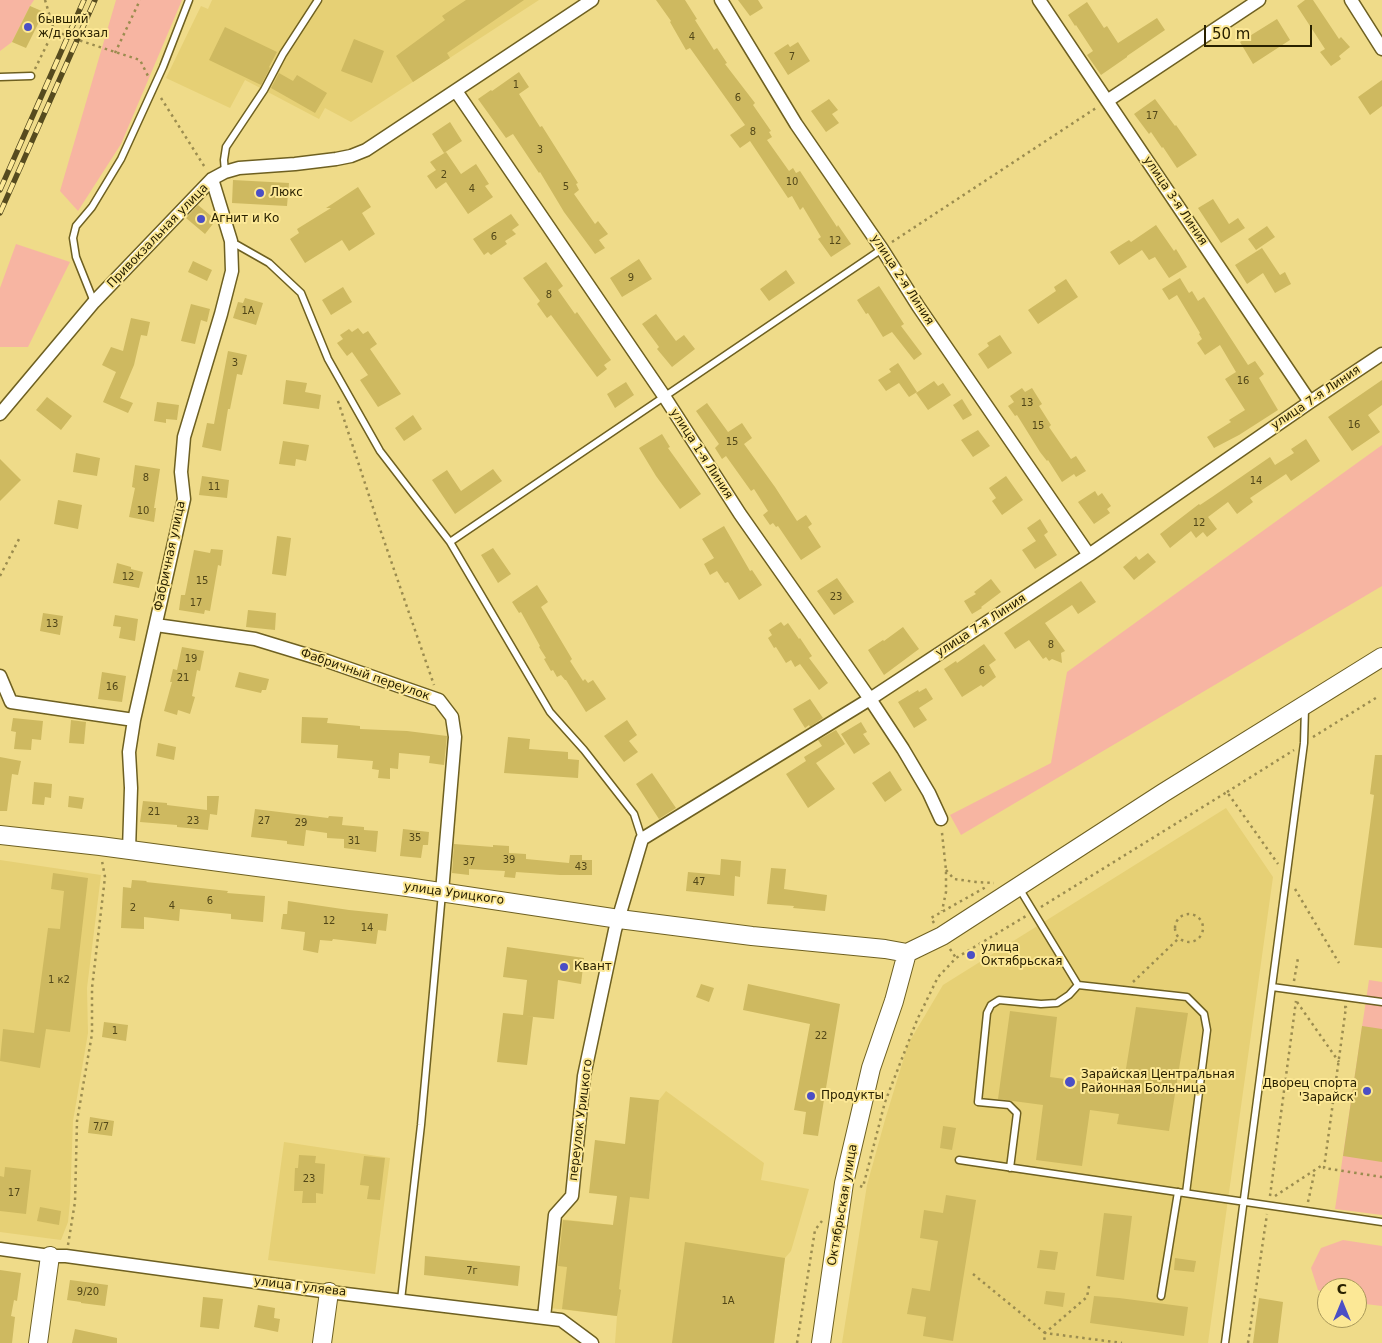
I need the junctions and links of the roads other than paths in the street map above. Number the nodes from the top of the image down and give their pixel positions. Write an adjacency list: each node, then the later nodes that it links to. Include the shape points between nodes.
1 (189, 0): 17 (lane, via 164,67 121,159 92,207 76,226 76,257)
2 (318, 0): 13 (lane, via 226,147)
3 (592, 0): 11 (street, Привокзальная улица)
4 (721, 0): 16 (street, улица 2-я Линия, via 796,124)
5 (1039, 0): 12 (street, улица 3-я Линия)
6 (1259, 0): 12 (street)
7 (1351, 0): 8 (street)
8 (1382, 49)
9 (31, 76): 10 (lane)
10 (0, 77)
11 (456, 91): 13 (street, Привокзальная улица, via 366,150 351,156); 19 (street, улица 1-я Линия)
12 (1107, 101): 20 (street, улица 3-я Линия)
13 (225, 172): 14 (street, Привокзальная улица)
14 (212, 179): 15 (street, Фабричная улица); 17 (street, Привокзальная улица)
15 (231, 241): 22 (lane, via 269,263 301,293 328,359 380,451); 24 (street, Фабричная улица, via 232,271 184,437 184,499)
16 (882, 249): 19 (lane); 23 (street, улица 2-я Линия)
17 (94, 302): 21 (street, Привокзальная улица)
18 (1382, 354): 20 (street, улица 7-я Линия)
19 (664, 396): 22 (lane); 27 (street, улица 1-я Линия, via 740,514)
20 (1310, 402): 23 (street, улица 7-я Линия)
21 (0, 414)
22 (450, 542): 32 (lane, via 550,712 634,814)
23 (1089, 555): 27 (street, улица 7-я Линия)
24 (156, 625): 29 (street, Фабричная улица); 35 (street, Фабричный переулок, via 255,639 439,700 452,717 454,736)
25 (1382, 656): 28 (main road)
26 (0, 676): 29 (street, via 11,702)
27 (870, 699): 30 (street, улица 1-я Линия, via 929,793); 32 (street, улица 7-я Линия)
28 (1305, 705): 34 (main road); 39 (lane, via 1304,743)
29 (134, 720): 33 (street, Фабричная улица, via 129,752)
30 (940, 819)
31 (0, 834): 33 (main road, улица Урицкого)
32 (642, 839): 36 (street)
33 (130, 850): 35 (main road, улица Урицкого)
34 (1018, 887): 37 (main road, via 942,936); 38 (lane)
35 (442, 892): 36 (main road, улица Урицкого); 51 (lane)
36 (619, 919): 37 (main road, улица Урицкого); 52 (street, переулок Урицкого, via 584,1076 572,1196 556,1215)
37 (907, 953): 56 (main road, Октябрьская улица, via 872,1068 844,1183)
38 (1078, 986): 42 (lane, via 1057,1003 999,1000 987,1013 978,1102 1009,1105 1017,1113); 44 (lane, via 1187,996 1204,1014 1207,1030)
39 (1272, 987): 40 (lane); 45 (lane)
40 (1382, 1002)
41 (959, 1160): 42 (lane)
42 (1010, 1168): 43 (lane)
43 (1178, 1192): 44 (lane); 50 (lane)
44 (1186, 1193): 45 (lane)
45 (1244, 1202): 46 (lane, via 1269,1202); 57 (lane)
46 (1382, 1222)
47 (0, 1249): 48 (street, улица Гуляева)
48 (58, 1256): 49 (street, улица Гуляева); 53 (main road)
49 (329, 1292): 51 (street, улица Гуляева); 54 (main road)
50 (1162, 1296)
51 (401, 1300): 52 (street, улица Гуляева)
52 (544, 1317): 55 (street, улица Гуляева, via 561,1320)
53 (38, 1343)
54 (322, 1343)
55 (592, 1343)
56 (820, 1343)
57 (1226, 1343)

